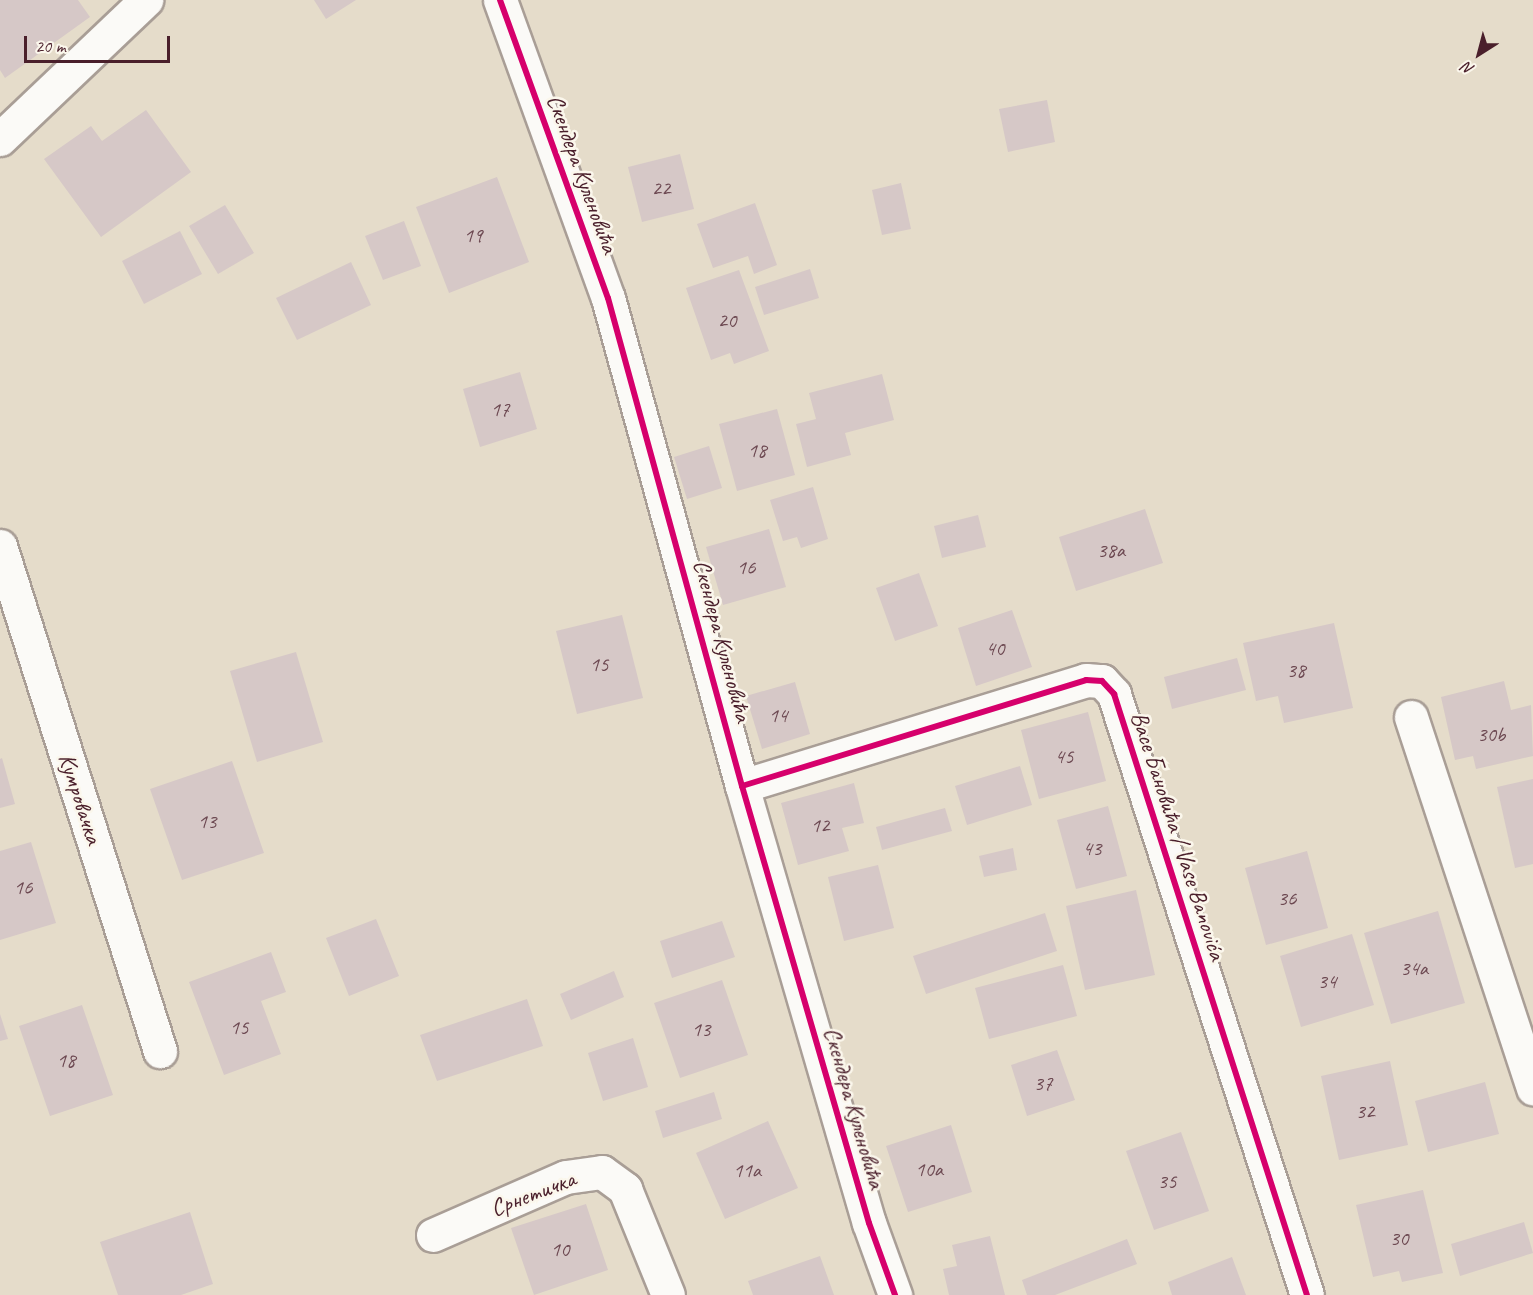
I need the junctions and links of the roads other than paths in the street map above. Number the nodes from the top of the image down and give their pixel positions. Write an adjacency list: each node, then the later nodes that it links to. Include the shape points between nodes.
1 (146, 0): 3 (street)
2 (500, 0): 6 (street, Скендера Куленовића, via 608,298)
3 (0, 139)
4 (0, 546): 7 (street, Кумровачка)
5 (1411, 717): 8 (street)
6 (742, 786): 11 (street, Скендера Куленовића, via 869,1223); 12 (street, Васе Бановића / Vase Banovića, via 1086,680 1102,681 1114,694)
7 (160, 1051)
8 (1533, 1088)
9 (434, 1235): 10 (street, Срнетичка, via 566,1177 602,1172 625,1189)
10 (668, 1295)
11 (895, 1295)
12 (1307, 1295)

